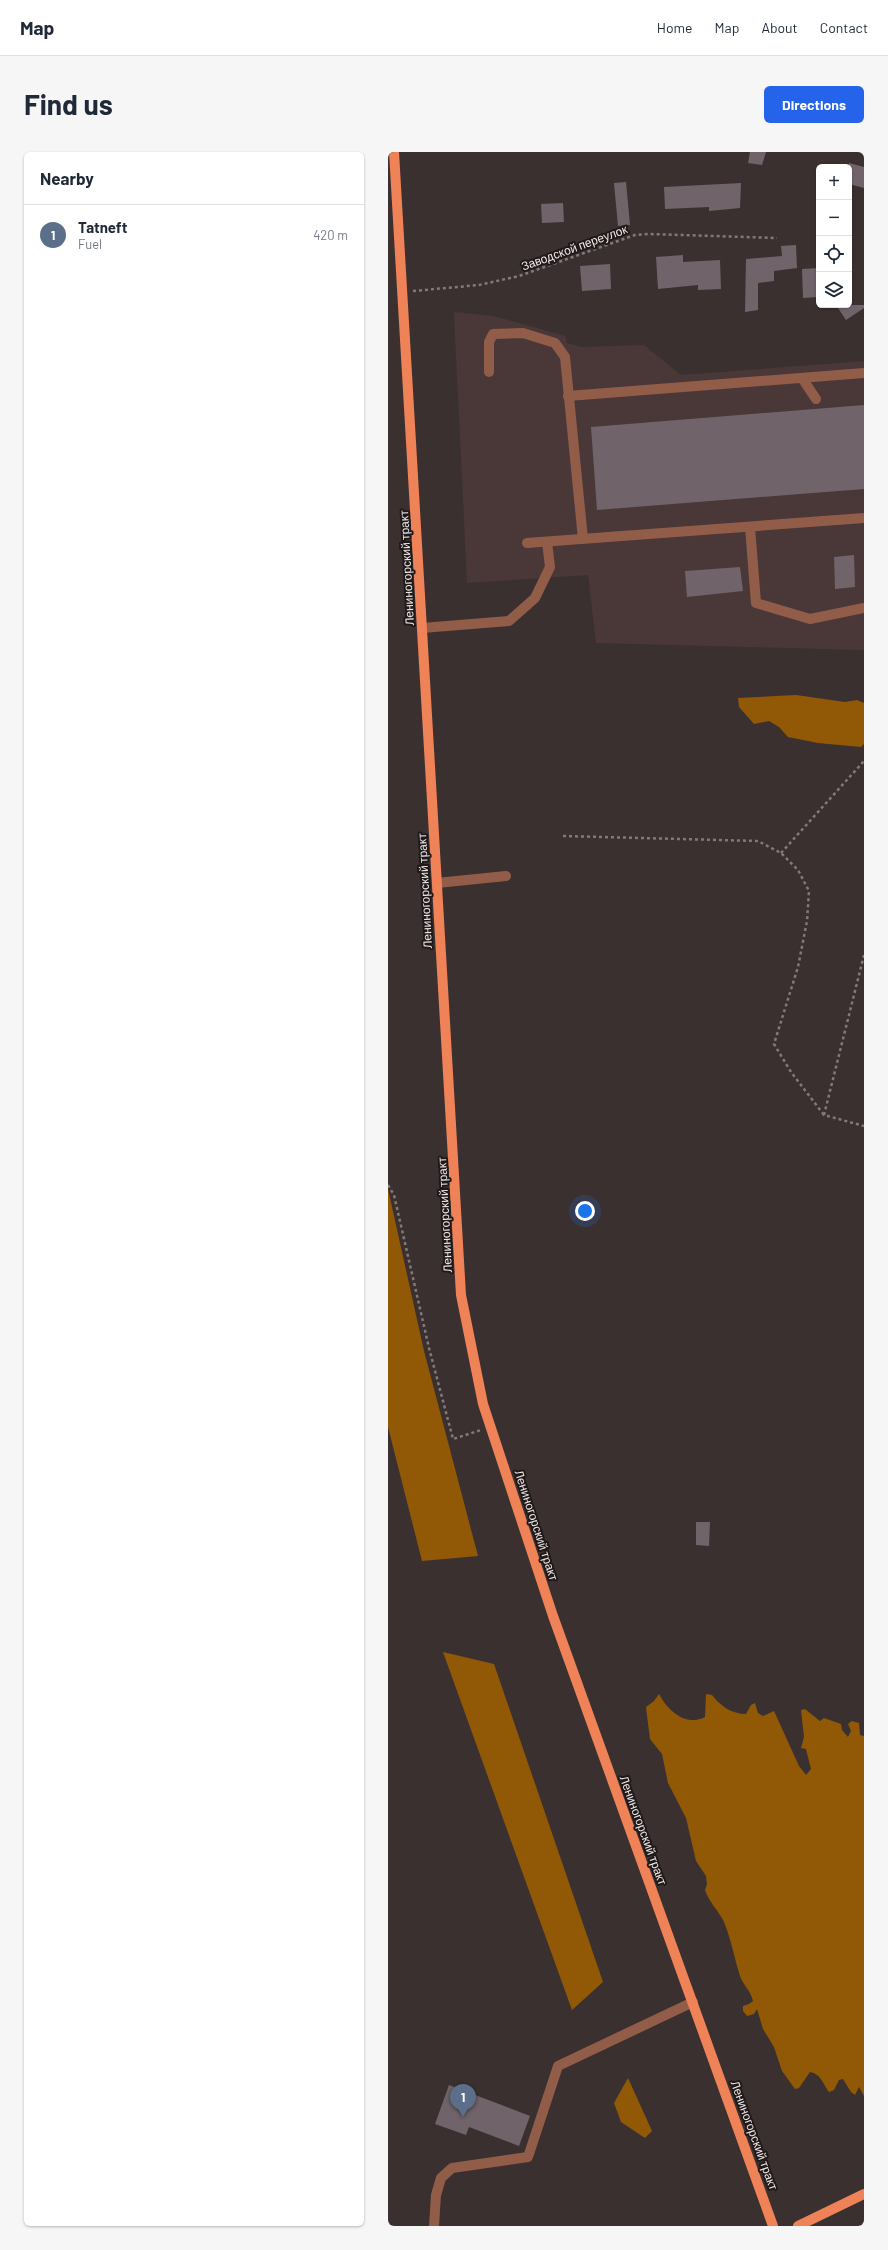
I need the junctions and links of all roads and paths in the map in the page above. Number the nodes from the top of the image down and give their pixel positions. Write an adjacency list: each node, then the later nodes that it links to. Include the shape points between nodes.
1 (394, 152): 3 (main road, Лениногорский тракт)
2 (777, 238): 3 (path, Заводской переулок, via 635,235 519,276 479,285)
3 (402, 292): 15 (main road, Лениногорский тракт)
4 (489, 372): 7 (lane, via 489,342 493,334 523,333 555,343 565,357)
5 (864, 373): 6 (lane)
6 (802, 378): 7 (lane); 8 (lane)
7 (568, 396): 11 (lane)
8 (816, 399)
9 (864, 518): 10 (lane)
10 (750, 527): 11 (lane); 14 (lane, via 756,603 810,619)
11 (583, 539): 12 (lane)
12 (547, 542): 13 (lane); 15 (lane, via 550,567 535,598 509,621)
13 (527, 544)
14 (864, 608)
15 (422, 628): 20 (main road, Лениногорский тракт)
16 (864, 761): 18 (path)
17 (563, 836): 18 (path, via 758,841)
18 (781, 853): 22 (path, via 798,870 809,891 807,921 798,967 774,1044 791,1072)
19 (506, 876): 20 (lane)
20 (437, 883): 25 (main road, Лениногорский тракт, via 461,1295 483,1404)
21 (864, 955): 22 (path)
22 (824, 1115): 23 (path)
23 (864, 1126)
24 (388, 1185): 25 (path, via 394,1195 453,1439)
25 (491, 1427): 26 (main road, Лениногорский тракт, via 553,1616)
26 (693, 2002): 28 (lane, via 558,2066 528,2157 452,2168 441,2178 436,2195); 29 (main road, Лениногорский тракт)
27 (864, 2194): 30 (main road)
28 (434, 2226)
29 (773, 2226)
30 (798, 2226)

